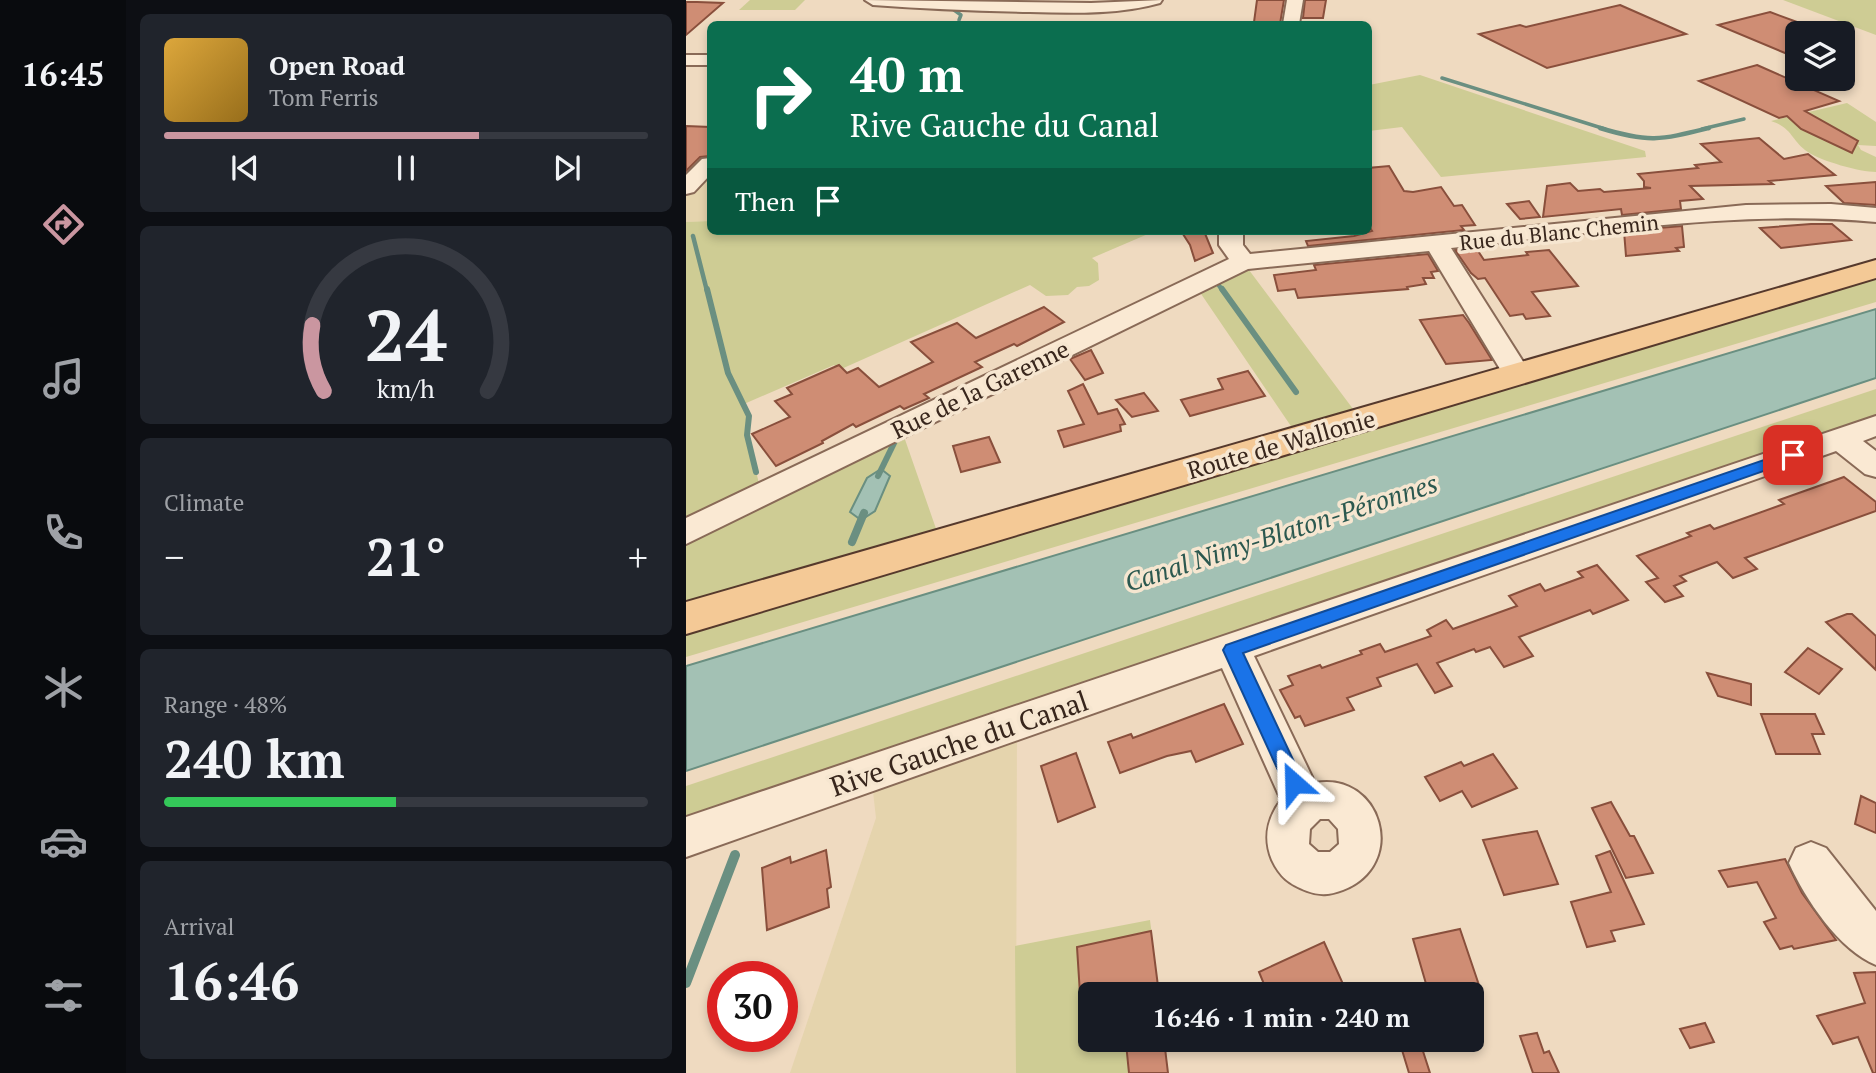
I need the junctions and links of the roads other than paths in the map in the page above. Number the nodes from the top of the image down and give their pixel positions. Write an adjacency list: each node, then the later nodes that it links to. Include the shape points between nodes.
1 (873, 0): 4 (street)
2 (1154, 0): 5 (street, via 1110,8)
3 (1295, 0): 7 (street)
4 (944, 3): 5 (street)
5 (999, 8): 6 (street)
6 (973, 21)
7 (1292, 21)
8 (686, 60): 9 (street)
9 (707, 60)
10 (707, 167): 11 (street)
11 (686, 187)
12 (1876, 215): 14 (street, Rue du Blanc Chemin, via 1746,212)
13 (1231, 235): 15 (street, via 1231,245)
14 (1437, 244): 15 (street, Rue du Blanc Chemin); 17 (street)
15 (1243, 262): 21 (street, Rue de la Garenne)
16 (1876, 269): 17 (main road, Route de Wallonie)
17 (1517, 374): 22 (main road, Route de Wallonie)
18 (1876, 426): 19 (street, Rive Gauche du Canal)
19 (1841, 439): 20 (street); 23 (street, Rive Gauche du Canal)
20 (1876, 467)
21 (686, 532)
22 (696, 612)
23 (1232, 650): 24 (street); 25 (street, Rive Gauche du Canal)
24 (1305, 806)
25 (686, 837)
26 (1811, 863): 27 (street, via 1852,920)
27 (1876, 942)

